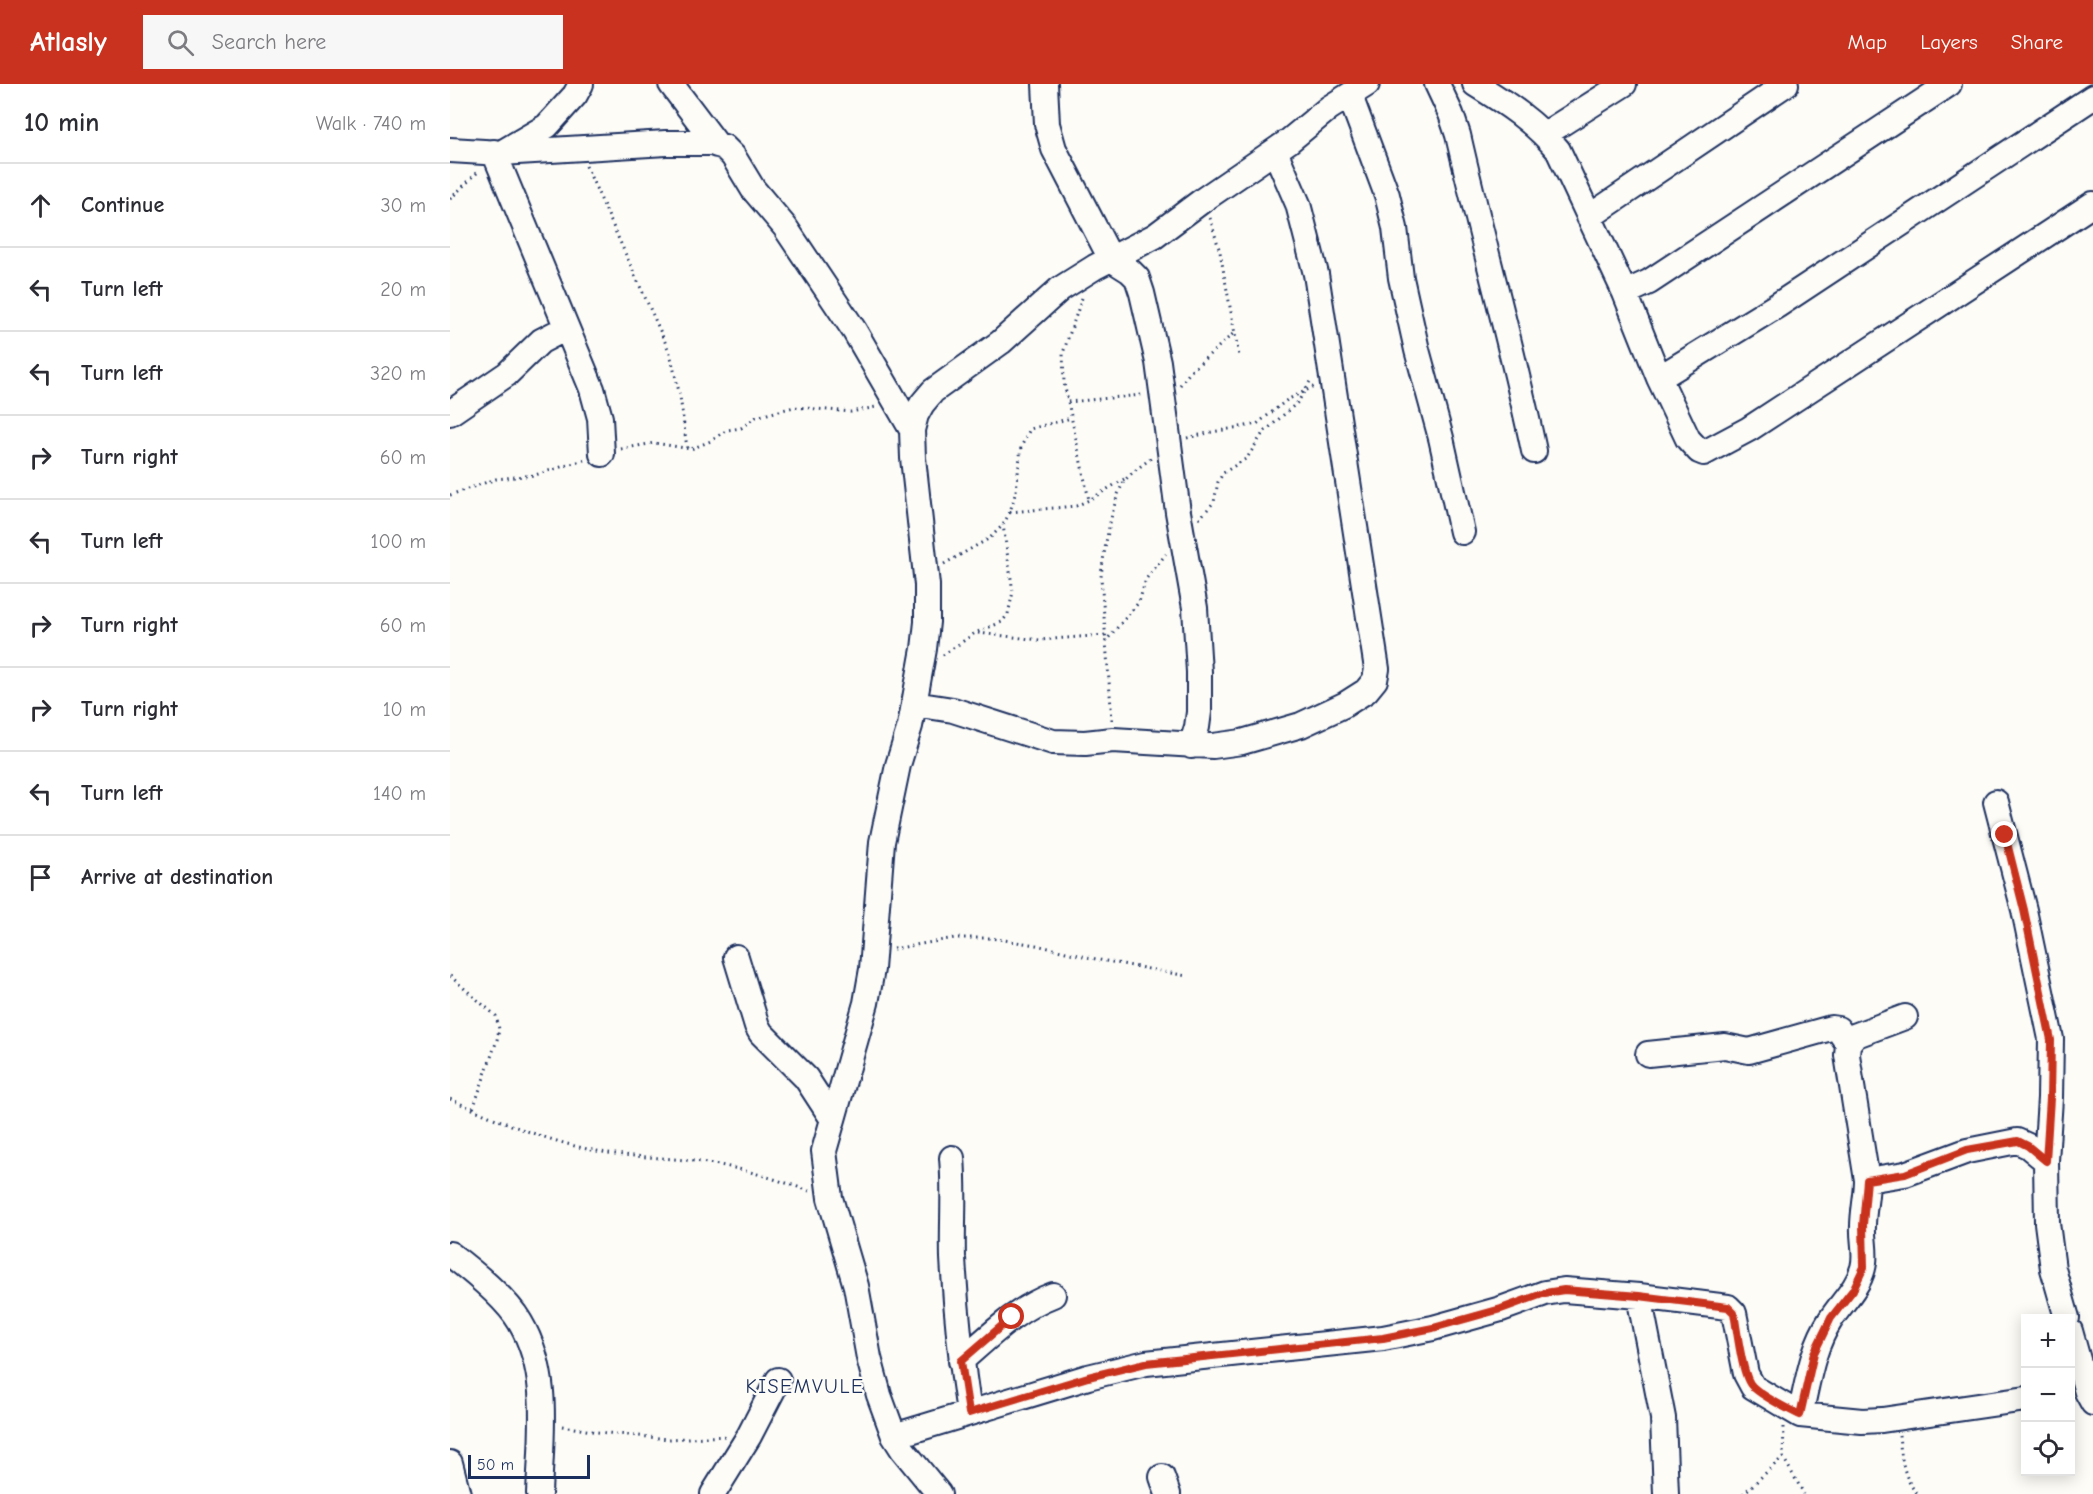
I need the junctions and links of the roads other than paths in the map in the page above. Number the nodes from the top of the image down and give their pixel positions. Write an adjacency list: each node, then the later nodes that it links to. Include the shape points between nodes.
1 (581, 84): 15 (street, via 547,126)
2 (671, 84): 12 (street)
3 (1045, 84): 18 (street, via 1047,124 1054,149)
4 (1437, 84): 24 (street, via 1458,135)
5 (1475, 84): 11 (street, via 1514,108)
6 (1624, 84): 11 (street)
7 (1786, 84): 17 (street)
8 (1949, 84): 19 (street, via 1649,282)
9 (1359, 90): 14 (street); 26 (street, via 1371,151 1392,217 1401,278)
10 (2093, 97): 21 (street, via 1778,305)
11 (1545, 134): 17 (street, via 1558,150)
12 (717, 145): 15 (street, via 666,143); 23 (street, via 733,156 753,189 785,227 854,330)
13 (450, 150): 15 (street)
14 (1275, 150): 18 (street, via 1155,236); 28 (street, via 1298,204 1316,274 1377,669 1375,680 1366,691 1301,725 1242,742)
15 (497, 154): 20 (street)
16 (2093, 204): 21 (street, via 1708,452 1699,451 1688,439)
17 (1589, 217): 19 (street)
18 (1112, 259): 23 (street, via 1060,289 1001,342 933,391 922,404); 28 (street, via 1130,271 1139,284 1158,362 1195,608 1199,712)
19 (1625, 293): 21 (street)
20 (566, 328): 22 (street, via 541,341 507,374); 25 (street, via 596,401)
21 (1659, 378)
22 (450, 413)
23 (912, 430): 27 (street, via 927,585 927,622)
24 (1534, 451)
25 (602, 454)
26 (1462, 532)
27 (914, 704): 28 (street, via 953,710 1053,742 1113,740); 34 (street, via 882,842 866,1003)
28 (1191, 746)
29 (1996, 802): 36 (street, via 2051,1040)
30 (736, 957): 34 (street, via 761,1033 806,1078)
31 (1905, 1017): 32 (street, via 1854,1036)
32 (1848, 1044): 33 (street, via 1838,1029 1831,1028 1749,1051 1725,1046); 37 (street)
33 (1648, 1054)
34 (832, 1118): 49 (street, via 824,1151 830,1198 856,1286 869,1358)
35 (952, 1158): 43 (street, via 953,1255)
36 (2046, 1161): 37 (street, via 2018,1141 1967,1150 1905,1174); 41 (street, via 2047,1223 2053,1269)
37 (1867, 1180): 47 (street, via 1864,1267 1814,1353)
38 (450, 1254): 52 (street, via 519,1320 533,1352 542,1401)
39 (1053, 1295): 43 (street, via 1012,1317)
40 (1639, 1296): 47 (street, via 1728,1307 1734,1313 1750,1385); 48 (street, via 1564,1290 1545,1293 1433,1328 1383,1338 1146,1363); 55 (street, via 1664,1418)
41 (2066, 1314)
42 (2075, 1354): 45 (street)
43 (961, 1361): 48 (street)
44 (778, 1380): 53 (street)
45 (2084, 1396)
46 (2021, 1400): 47 (street, via 1862,1421)
47 (1794, 1412)
48 (969, 1413): 49 (street)
49 (894, 1436): 54 (street)
50 (450, 1463): 51 (street)
51 (458, 1494)
52 (539, 1494)
53 (713, 1494)
54 (939, 1494)
55 (1666, 1494)

